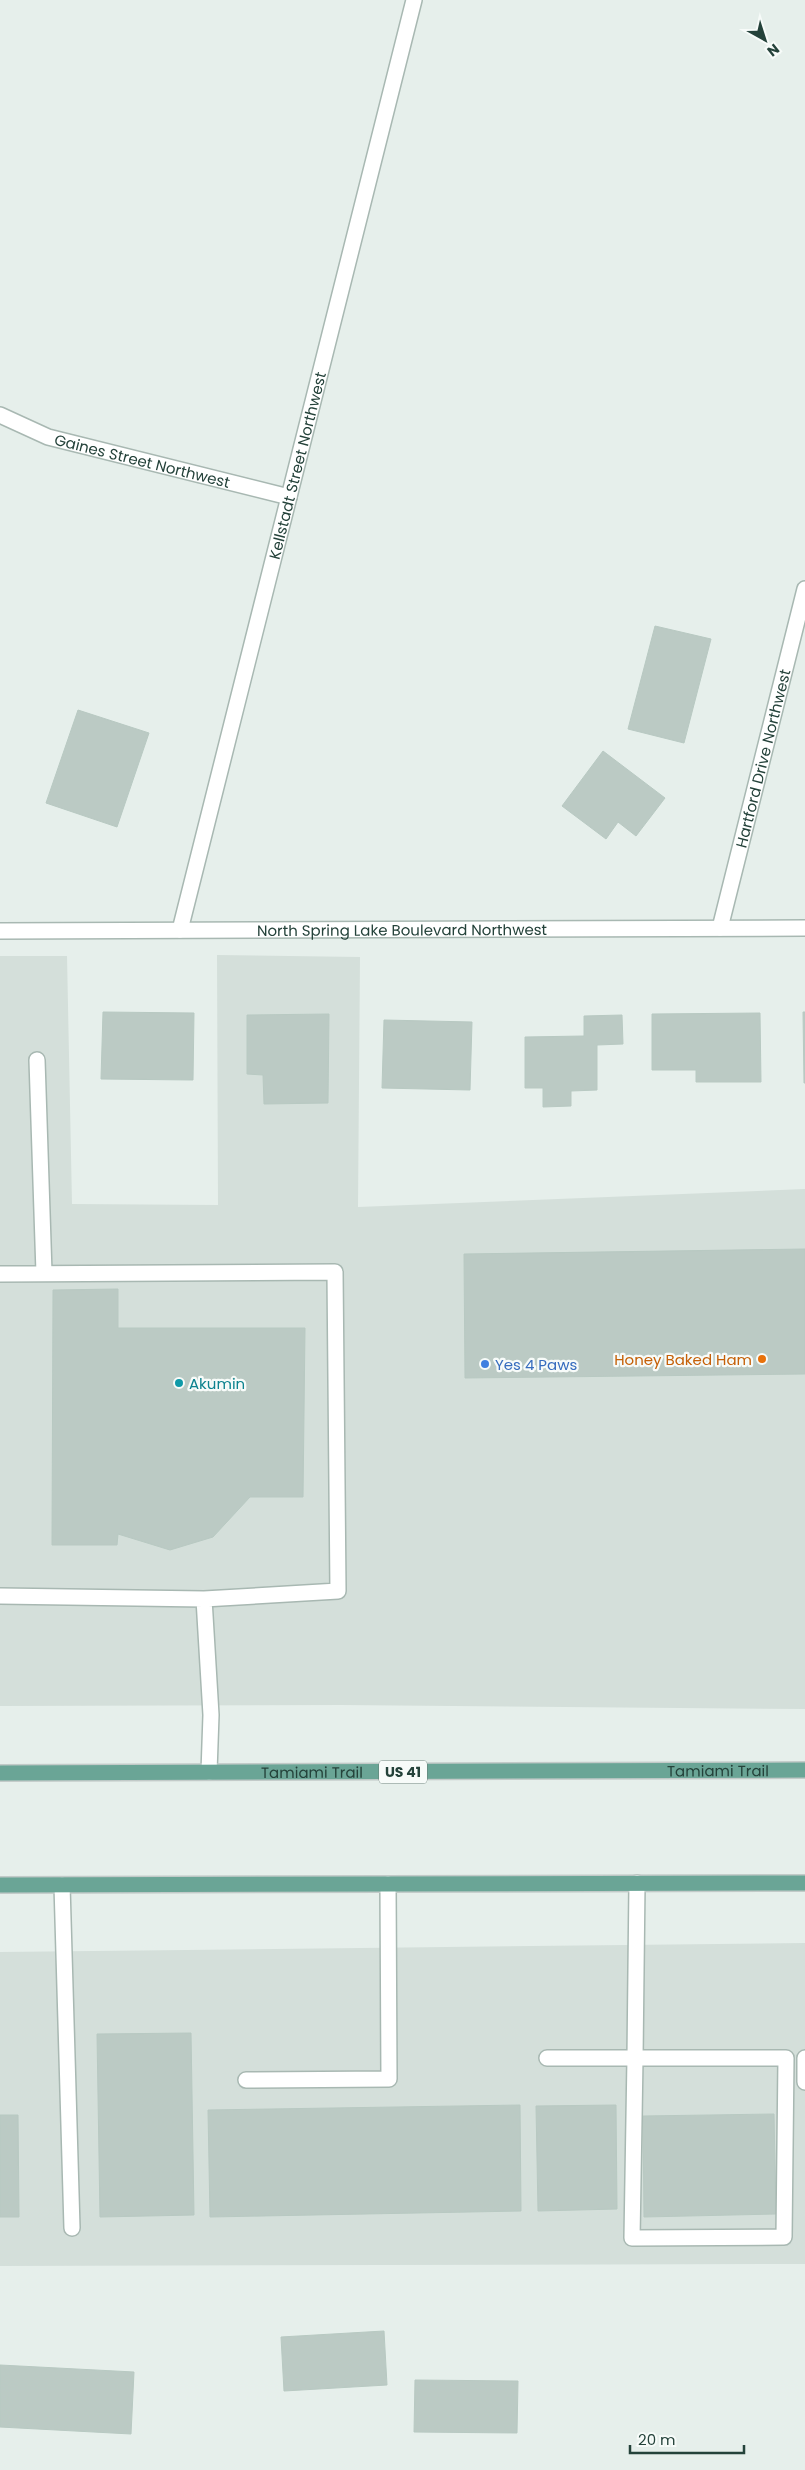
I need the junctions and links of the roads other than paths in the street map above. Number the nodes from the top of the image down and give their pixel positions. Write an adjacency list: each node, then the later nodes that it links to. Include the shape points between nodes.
1 (414, 0): 3 (street, Kellstadt Street Northwest)
2 (0, 415): 3 (street, Gaines Street Northwest, via 48,437)
3 (289, 497): 7 (street, Kellstadt Street Northwest)
4 (805, 589): 5 (street, Hartford Drive Northwest)
5 (720, 928): 6 (street, North Spring Lake Boulevard Northwest); 7 (street, North Spring Lake Boulevard Northwest)
6 (805, 928)
7 (180, 930): 8 (street, North Spring Lake Boulevard Northwest)
8 (0, 931)
9 (37, 1060): 11 (street)
10 (0, 1274): 11 (street)
11 (44, 1274): 13 (street, via 335,1272 338,1591)
12 (0, 1596): 13 (street)
13 (204, 1599): 15 (street, via 212,1715)
14 (805, 1770): 15 (main road, Tamiami Trail / US 41)
15 (209, 1772): 16 (main road, Tamiami Trail / US 41)
16 (0, 1773)
17 (637, 1883): 18 (main road); 19 (main road); 23 (street)
18 (805, 1883)
19 (388, 1884): 21 (main road); 25 (street, via 389,2080)
20 (0, 1885): 21 (main road)
21 (62, 1885): 27 (street)
22 (547, 2058): 23 (street)
23 (635, 2058): 23 (street, via 786,2058 784,2237 632,2238)
24 (805, 2058): 26 (street)
25 (246, 2080)
26 (805, 2082)
27 (72, 2228)

